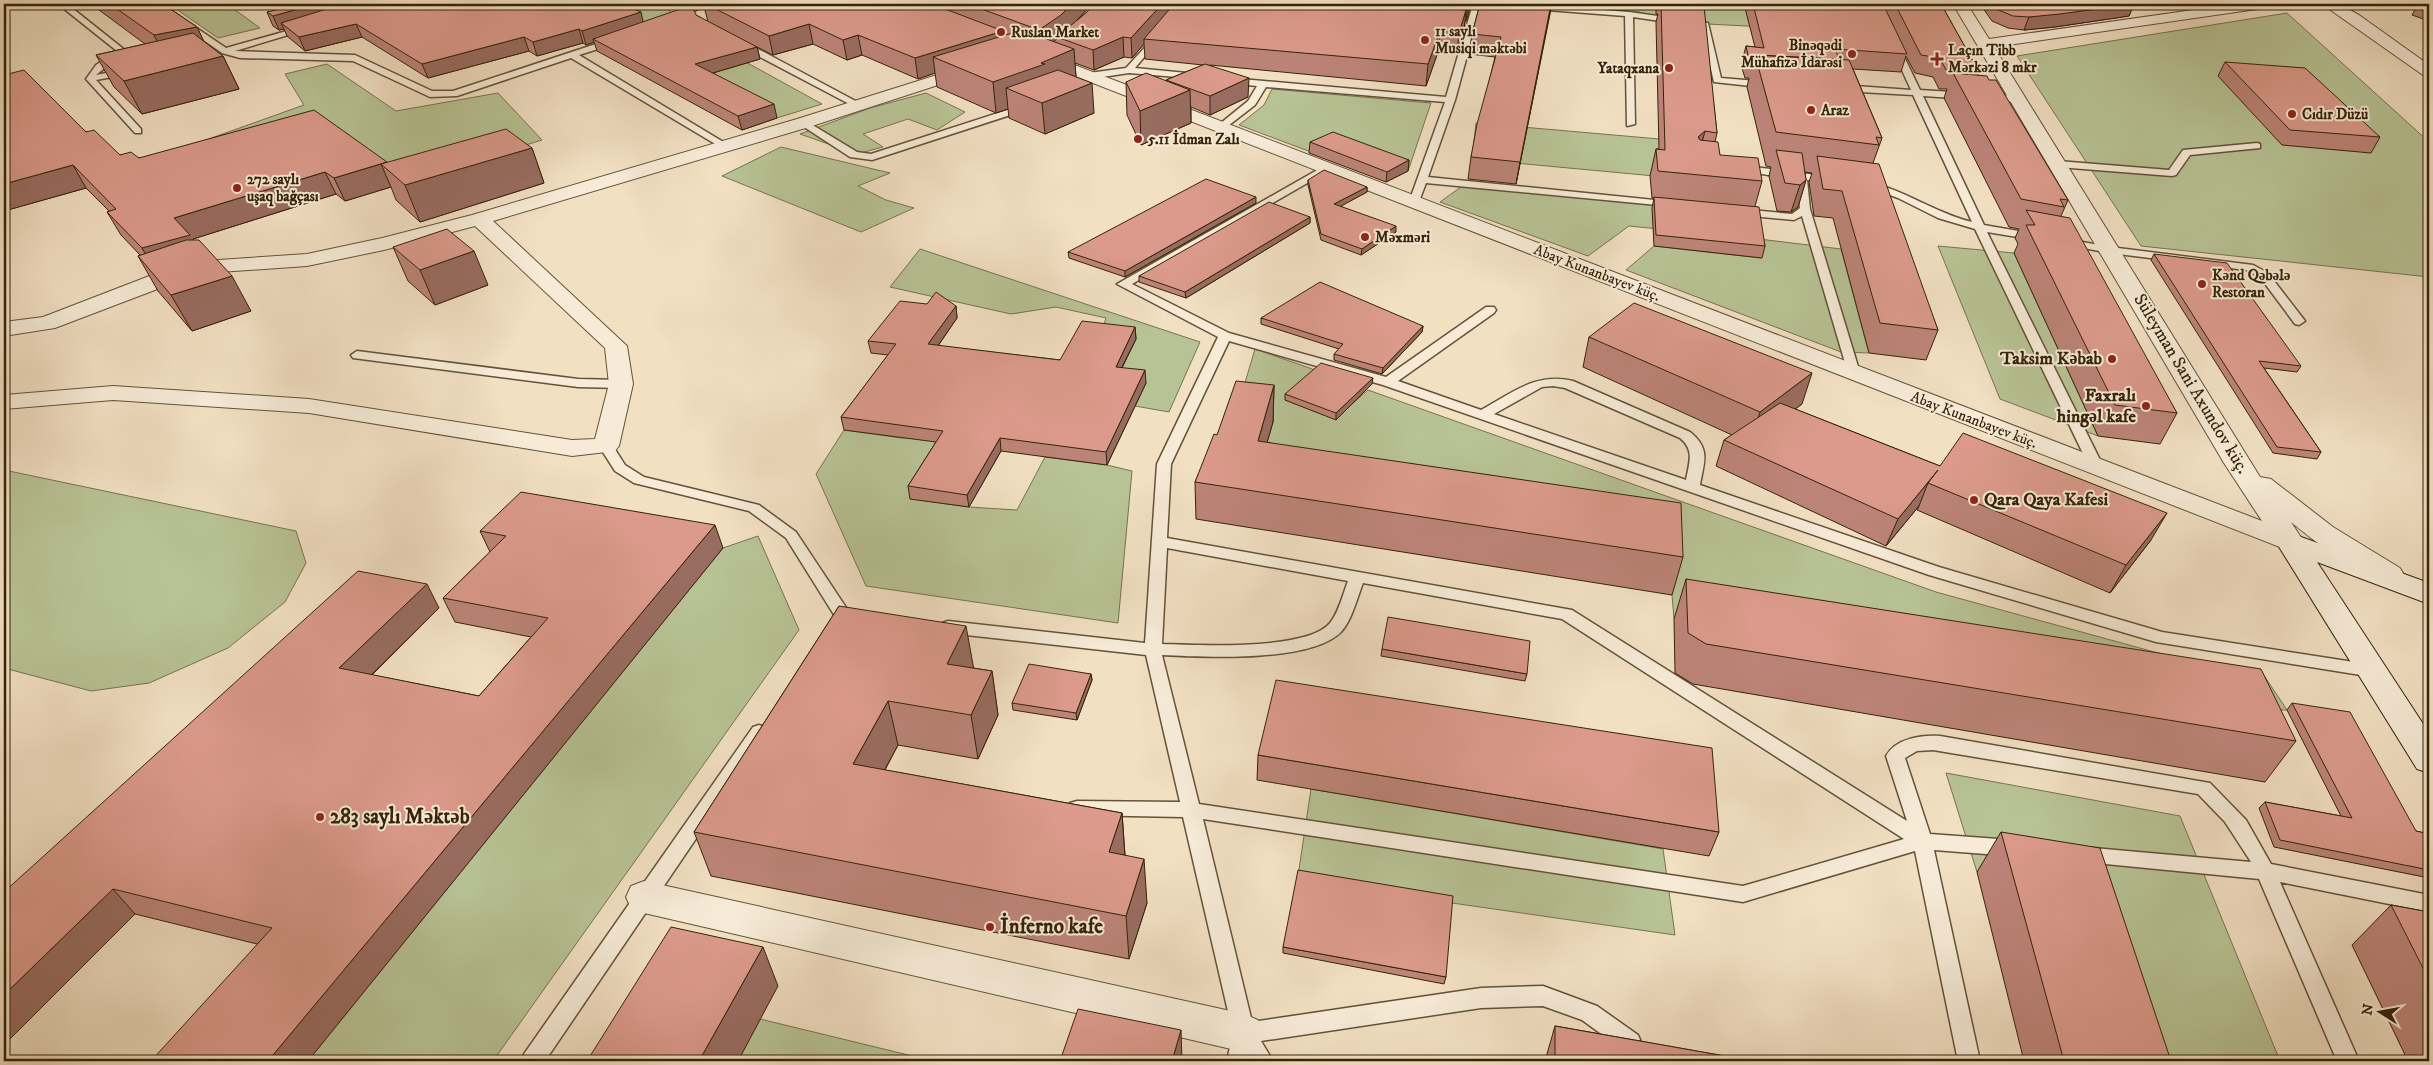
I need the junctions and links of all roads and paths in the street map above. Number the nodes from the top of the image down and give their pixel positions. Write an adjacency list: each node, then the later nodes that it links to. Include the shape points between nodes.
1 (62, 4): 27 (lane, via 122,51 101,64)
2 (156, 4): 20 (lane)
3 (1477, 4): 34 (lane, via 1466,26)
4 (1493, 4): 11 (lane)
5 (1960, 4): 18 (street, Süleyman Sani Axundov küç.)
6 (2261, 4): 18 (street)
7 (2329, 4): 26 (street)
8 (2381, 4): 9 (lane)
9 (2429, 4)
10 (698, 8): 12 (lane)
11 (1629, 14): 30 (lane, via 1705,25 1717,80); 38 (lane)
12 (666, 22)
13 (311, 25): 20 (lane)
14 (1166, 26): 24 (lane)
15 (624, 38): 22 (lane)
16 (1892, 39): 32 (lane)
17 (737, 42): 36 (lane)
18 (1986, 44): 33 (street, Süleyman Sani Axundov küç.)
19 (1017, 48): 28 (street, Abay Kunanbayev küç., via 1050,53)
20 (225, 51): 21 (lane); 22 (lane, via 355,58 430,94 454,94)
21 (209, 54)
22 (572, 55): 41 (lane)
23 (989, 63): 36 (street)
24 (1129, 70): 28 (lane); 29 (lane)
25 (132, 71): 27 (lane)
26 (2429, 72)
27 (90, 79): 40 (lane)
28 (1091, 81): 39 (street, Abay Kunanbayev küç.)
29 (1263, 84): 34 (lane); 39 (lane, via 1252,103)
30 (1782, 86)
31 (1830, 88): 32 (lane)
32 (1916, 91): 33 (lane); 53 (lane)
33 (2017, 99): 43 (street, Süleyman Sani Axundov küç.)
34 (1450, 100): 47 (lane)
35 (1036, 103): 37 (lane, via 872,157 854,155)
36 (858, 105): 37 (street)
37 (803, 123): 41 (street)
38 (1630, 124)
39 (1221, 127): 45 (street, Abay Kunanbayev küç.)
40 (138, 131)
41 (725, 146): 52 (street)
42 (2257, 146): 43 (lane, via 2187,152 2172,173)
43 (2058, 164): 54 (street, Süleyman Sani Axundov küç.)
44 (1726, 166): 46 (lane)
45 (1326, 168): 48 (street, Abay Kunanbayev küç.); 58 (lane, via 1123,284)
46 (1801, 176): 50 (lane); 53 (lane, via 1890,190 1952,220)
47 (1422, 180): 48 (lane); 49 (lane)
48 (1414, 202): 60 (street, Abay Kunanbayev küç.)
49 (1686, 206)
50 (1805, 209): 51 (lane, via 1794,218); 60 (lane)
51 (1725, 210)
52 (479, 219): 57 (street, via 307,260 203,267 47,323); 62 (street, via 616,346)
53 (1979, 226): 54 (lane); 67 (lane)
54 (2110, 250): 56 (lane, via 2249,266 2264,275); 66 (street, Süleyman Sani Axundov küç.)
55 (1490, 310): 61 (lane)
56 (2299, 320)
57 (4, 329)
58 (1225, 336): 61 (lane); 69 (lane, via 1164,464)
59 (357, 355): 62 (lane, via 578,383)
60 (1854, 373): 67 (street, Abay Kunanbayev küç.)
61 (1388, 382): 64 (lane)
62 (621, 384): 65 (street)
63 (4, 402): 65 (street, via 113,393 309,406 572,448)
64 (1482, 415): 68 (lane); 68 (lane, via 1539,383 1568,384 1685,435 1695,443 1698,454)
65 (606, 446): 73 (lane, via 620,468 639,480 754,508 791,535)
66 (2237, 463): 70 (street, Süleyman Sani Axundov küç.); 72 (street, via 2320,532 2359,559)
67 (2097, 468): 70 (street, Abay Kunanbayev küç.)
68 (1692, 488): 78 (lane, via 1934,572 2162,638)
69 (1160, 542): 71 (lane); 77 (lane)
70 (2290, 542): 72 (street, Abay Kunanbayev küç.); 78 (street, Süleyman Sani Axundov küç.)
71 (1357, 577): 77 (lane, via 1335,629 1311,642 1273,650); 83 (lane, via 1566,614)
72 (2424, 592)
73 (842, 614): 74 (lane); 76 (lane)
74 (871, 617)
75 (930, 624): 77 (lane)
76 (830, 630)
77 (1153, 651): 82 (lane)
78 (2373, 671): 80 (street, Süleyman Sani Axundov küç.)
79 (768, 719): 87 (lane)
80 (2429, 760)
81 (1059, 808): 82 (lane)
82 (1191, 810): 83 (lane, via 1743,894); 90 (lane)
83 (1923, 841): 84 (lane); 86 (lane, via 1895,756 1918,742 1940,743 2203,788 2228,809 2249,838); 92 (lane)
84 (2030, 850)
85 (2060, 853): 86 (lane)
86 (2265, 871): 88 (lane); 93 (lane)
87 (644, 896): 90 (street); 91 (lane)
88 (2429, 903)
89 (1630, 1042): 90 (lane, via 1589,1013 1543,996 1481,998)
90 (1248, 1052)
91 (532, 1061)
92 (1969, 1061)
93 (2348, 1061)

